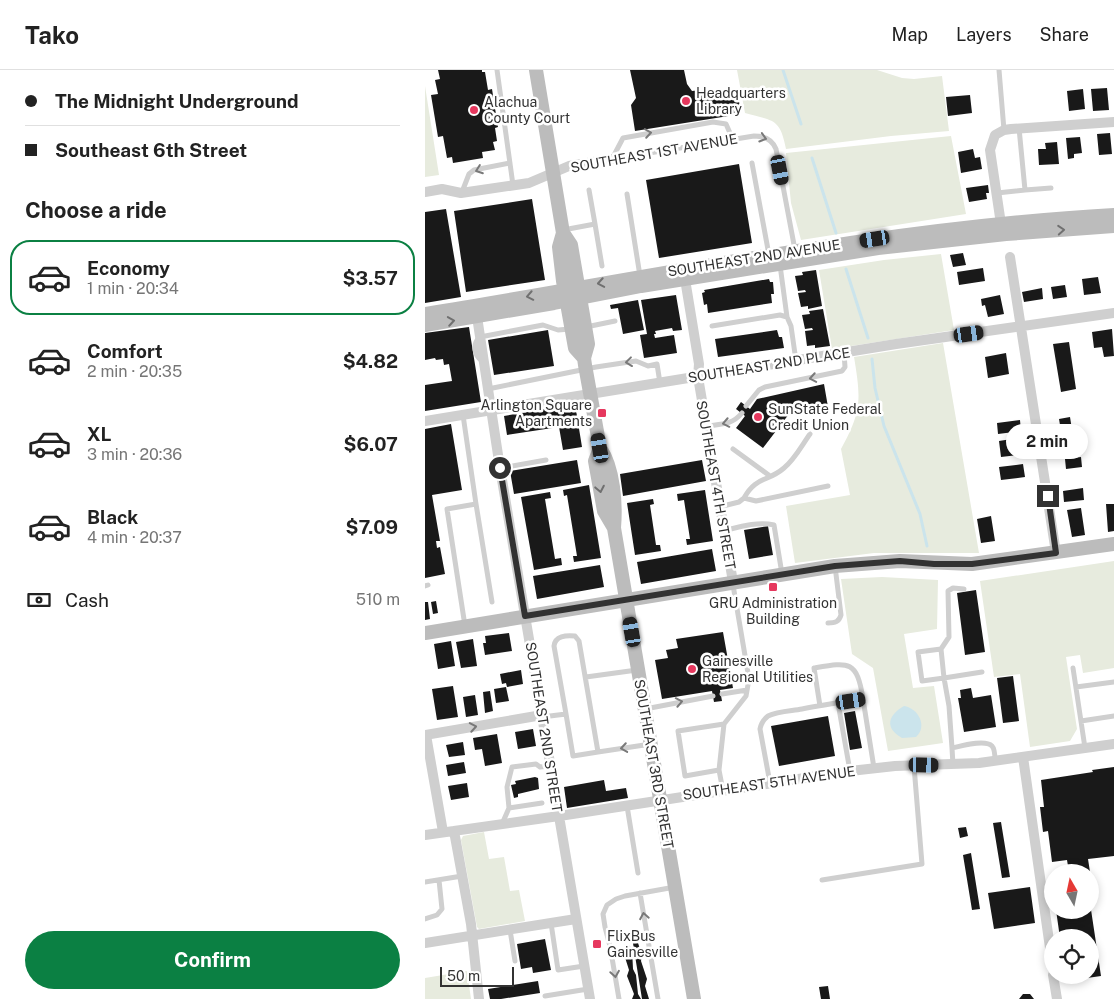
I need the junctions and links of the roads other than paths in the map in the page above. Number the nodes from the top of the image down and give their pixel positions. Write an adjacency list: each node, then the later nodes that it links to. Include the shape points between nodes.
1 (497, 70): 9 (lane)
2 (536, 70): 11 (street, SOUTHEAST 3RD STREET)
3 (999, 70): 6 (lane)
4 (1114, 122): 5 (street)
5 (1019, 128): 6 (street); 15 (lane)
6 (1001, 131): 18 (street, via 995,135 990,150)
7 (735, 138): 8 (lane, SOUTHEAST 1ST AVENUE); 8 (lane, one-way to 7, via 623,138 694,125 726,124); 25 (lane, SOUTHEAST 1ST AVENUE, one-way to 25, via 761,136 774,143)
8 (612, 159): 11 (street, SOUTHEAST 1ST AVENUE, via 569,166)
9 (510, 163): 12 (lane); 17 (lane, one-way to 17, via 474,170)
10 (752, 163): 27 (lane)
11 (554, 173): 12 (street, SOUTHEAST 1ST AVENUE); 24 (street, SOUTHEAST 3RD STREET)
12 (513, 185): 17 (street, SOUTHEAST 1ST AVENUE)
13 (1051, 188): 15 (lane)
14 (589, 190): 21 (lane)
15 (1025, 190): 18 (lane)
16 (425, 192): 17 (street, SOUTHEAST 1ST AVENUE, via 442,189)
17 (461, 192)
18 (997, 193): 23 (street)
19 (627, 194): 30 (lane)
20 (1114, 215): 23 (street, SOUTHEAST 2ND AVENUE)
21 (595, 224): 24 (lane); 28 (lane)
22 (1114, 226): 23 (street, SOUTHEAST 2ND AVENUE, one-way to 22)
23 (1004, 229): 25 (street, SOUTHEAST 2ND AVENUE, via 875,239); 27 (street, SOUTHEAST 2ND AVENUE)
24 (563, 232): 31 (street, SOUTHEAST 3RD STREET, via 571,245)
25 (795, 252): 27 (street, SOUTHEAST 2ND AVENUE)
26 (1010, 257): 39 (street)
27 (774, 260): 29 (street, SOUTHEAST 2ND AVENUE); 35 (lane)
28 (602, 266)
29 (684, 274): 30 (street, SOUTHEAST 2ND AVENUE); 45 (street, SOUTHEAST 4TH STREET, via 699,364)
30 (641, 281): 31 (street, SOUTHEAST 2ND AVENUE)
31 (573, 294): 32 (street, SOUTHEAST 2ND AVENUE); 40 (street, SOUTHEAST 3RD STREET)
32 (476, 312): 34 (street, SOUTHEAST 2ND AVENUE); 37 (street, one-way to 32); 41 (street, SOUTHEAST 2ND STREET)
33 (1114, 313): 39 (street, SOUTHEAST 2ND PLACE)
34 (425, 314)
35 (787, 317): 38 (lane); 43 (lane)
36 (615, 322): 40 (lane)
37 (425, 326)
38 (712, 326)
39 (1022, 326): 42 (street, SOUTHEAST 2ND PLACE); 66 (street)
40 (578, 328): 41 (lane, via 558,330 543,325); 44 (street, SOUTHEAST 3RD STREET, via 588,344)
41 (480, 337): 47 (street, SOUTHEAST 2ND STREET)
42 (844, 353): 43 (street, SOUTHEAST 2ND PLACE); 49 (lane, one-way to 49, via 845,367 842,371 765,387)
43 (796, 361): 45 (street, SOUTHEAST 2ND PLACE)
44 (585, 364): 46 (lane, one-way to 44, via 657,364 647,366 636,361); 47 (lane); 48 (street, SOUTHEAST 3RD STREET)
45 (697, 377): 46 (street, SOUTHEAST 2ND PLACE); 54 (street, SOUTHEAST 4TH STREET)
46 (660, 383): 48 (street, SOUTHEAST 2ND PLACE)
47 (488, 389): 50 (street, SOUTHEAST 2ND STREET)
48 (590, 394): 50 (street, SOUTHEAST 2ND PLACE); 71 (street, SOUTHEAST 3RD STREET, via 600,448 595,461 604,511 614,528)
49 (746, 406)
50 (491, 410): 52 (street, SOUTHEAST 2ND PLACE); 58 (street, SOUTHEAST 2ND STREET)
51 (742, 413): 54 (lane, one-way to 54, via 732,422)
52 (463, 415): 53 (street, SOUTHEAST 2ND PLACE); 62 (lane)
53 (425, 421)
54 (706, 427): 63 (street, SOUTHEAST 4TH STREET)
55 (810, 434): 59 (lane, via 787,465)
56 (733, 449): 59 (lane)
57 (547, 460): 58 (lane)
58 (500, 468): 73 (street, SOUTHEAST 2ND STREET)
59 (770, 476): 61 (lane, via 754,484)
60 (828, 486): 61 (lane, via 756,501)
61 (744, 498): 63 (lane)
62 (476, 504): 72 (lane); 75 (lane, via 447,509)
63 (719, 508): 64 (street, SOUTHEAST 4TH STREET)
64 (723, 531): 68 (lane, via 774,524); 69 (street, SOUTHEAST 4TH STREET)
65 (1114, 544): 66 (street)
66 (1056, 553): 67 (street, via 972,564 900,561)
67 (835, 566): 68 (street); 74 (lane, via 841,615 835,623)
68 (782, 574): 69 (street)
69 (733, 582): 71 (street); 85 (lane, via 749,679)
70 (963, 589): 77 (lane, via 948,590 949,638)
71 (626, 600): 73 (street); 79 (street, SOUTHEAST 3RD STREET)
72 (492, 602)
73 (525, 616): 75 (street); 93 (street, SOUTHEAST 2ND STREET)
74 (828, 623)
75 (465, 626): 76 (street)
76 (425, 633)
77 (941, 649): 82 (lane); 82 (lane, via 918,652 922,681)
78 (1073, 668): 84 (lane)
79 (638, 669): 81 (lane); 91 (street, SOUTHEAST 3RD STREET)
80 (982, 672): 82 (lane)
81 (586, 677): 92 (lane, via 577,638 570,635 558,638 554,646); 102 (lane)
82 (944, 678): 100 (lane)
83 (1114, 682): 84 (lane)
84 (1076, 687): 95 (lane)
85 (747, 690): 86 (lane); 96 (lane, via 746,696)
86 (722, 694)
87 (713, 696): 91 (lane, one-way to 87)
88 (863, 699): 89 (lane); 90 (lane, via 858,676 846,664 814,668); 108 (lane)
89 (838, 703): 90 (lane); 110 (lane)
90 (820, 706): 111 (lane, via 775,713 761,722)
91 (645, 709): 98 (street, SOUTHEAST 3RD STREET)
92 (566, 714): 93 (lane); 102 (lane, via 573,756)
93 (542, 715): 97 (street, one-way to 93); 107 (street, SOUTHEAST 2ND STREET)
94 (1114, 716): 95 (lane)
95 (1081, 721): 101 (lane)
96 (724, 724): 109 (lane); 109 (lane, via 678,731 685,776)
97 (426, 735): 120 (street)
98 (651, 744): 102 (lane, one-way to 102); 113 (street, SOUTHEAST 3RD STREET)
99 (1114, 744): 101 (street, SOUTHEAST 5TH AVENUE)
100 (952, 748): 104 (lane, via 985,743 994,749); 106 (lane)
101 (1085, 748): 103 (street, SOUTHEAST 5TH AVENUE)
102 (598, 752)
103 (1023, 757): 104 (street, SOUTHEAST 5TH AVENUE); 133 (street)
104 (995, 761): 106 (street, SOUTHEAST 5TH AVENUE)
105 (914, 765): 106 (street, SOUTHEAST 5TH AVENUE); 108 (street, SOUTHEAST 5TH AVENUE); 125 (lane, via 922,864)
106 (953, 765)
107 (550, 766): 116 (lane, via 540,768 536,764 512,768 507,787); 117 (street, SOUTHEAST 2ND STREET)
108 (874, 768): 110 (street, SOUTHEAST 5TH AVENUE)
109 (719, 770): 112 (lane)
110 (850, 771): 111 (street, SOUTHEAST 5TH AVENUE)
111 (770, 783): 112 (street, SOUTHEAST 5TH AVENUE)
112 (723, 790): 113 (street, SOUTHEAST 5TH AVENUE)
113 (661, 800): 115 (street, SOUTHEAST 5TH AVENUE); 127 (street, SOUTHEAST 3RD STREET)
114 (542, 803): 116 (lane)
115 (627, 806): 117 (street, SOUTHEAST 5TH AVENUE); 122 (lane)
116 (509, 808): 118 (lane)
117 (559, 816): 118 (street, SOUTHEAST 5TH AVENUE); 130 (street, SOUTHEAST 2ND STREET)
118 (502, 824): 119 (street, SOUTHEAST 5TH AVENUE)
119 (454, 831): 120 (street, SOUTHEAST 5TH AVENUE); 123 (street)
120 (443, 832): 121 (street, SOUTHEAST 5TH AVENUE)
121 (425, 835)
122 (638, 873)
123 (463, 876): 124 (lane); 134 (street)
124 (439, 880): 126 (lane); 129 (lane, via 442,908 437,915)
125 (822, 880)
126 (425, 882)
127 (675, 887): 128 (lane); 145 (street, SOUTHEAST 3RD STREET)
128 (640, 893): 143 (lane, one-way to 143, via 616,898 607,905 603,914); 144 (lane, one-way to 128)
129 (425, 919)
130 (576, 919): 131 (street); 137 (street, SOUTHEAST 2ND STREET)
131 (551, 923): 132 (street); 137 (lane, via 558,970)
132 (510, 929): 134 (street); 136 (lane)
133 (1047, 929)
134 (473, 935): 135 (street); 142 (street)
135 (425, 943)
136 (515, 960)
137 (584, 966): 139 (street, SOUTHEAST 2ND STREET)
138 (1054, 984): 146 (street)
139 (589, 994): 141 (lane)
140 (545, 996): 141 (lane)
141 (559, 996)
142 (479, 999)
143 (619, 999)
144 (658, 999)
145 (695, 999)
146 (1057, 999)

